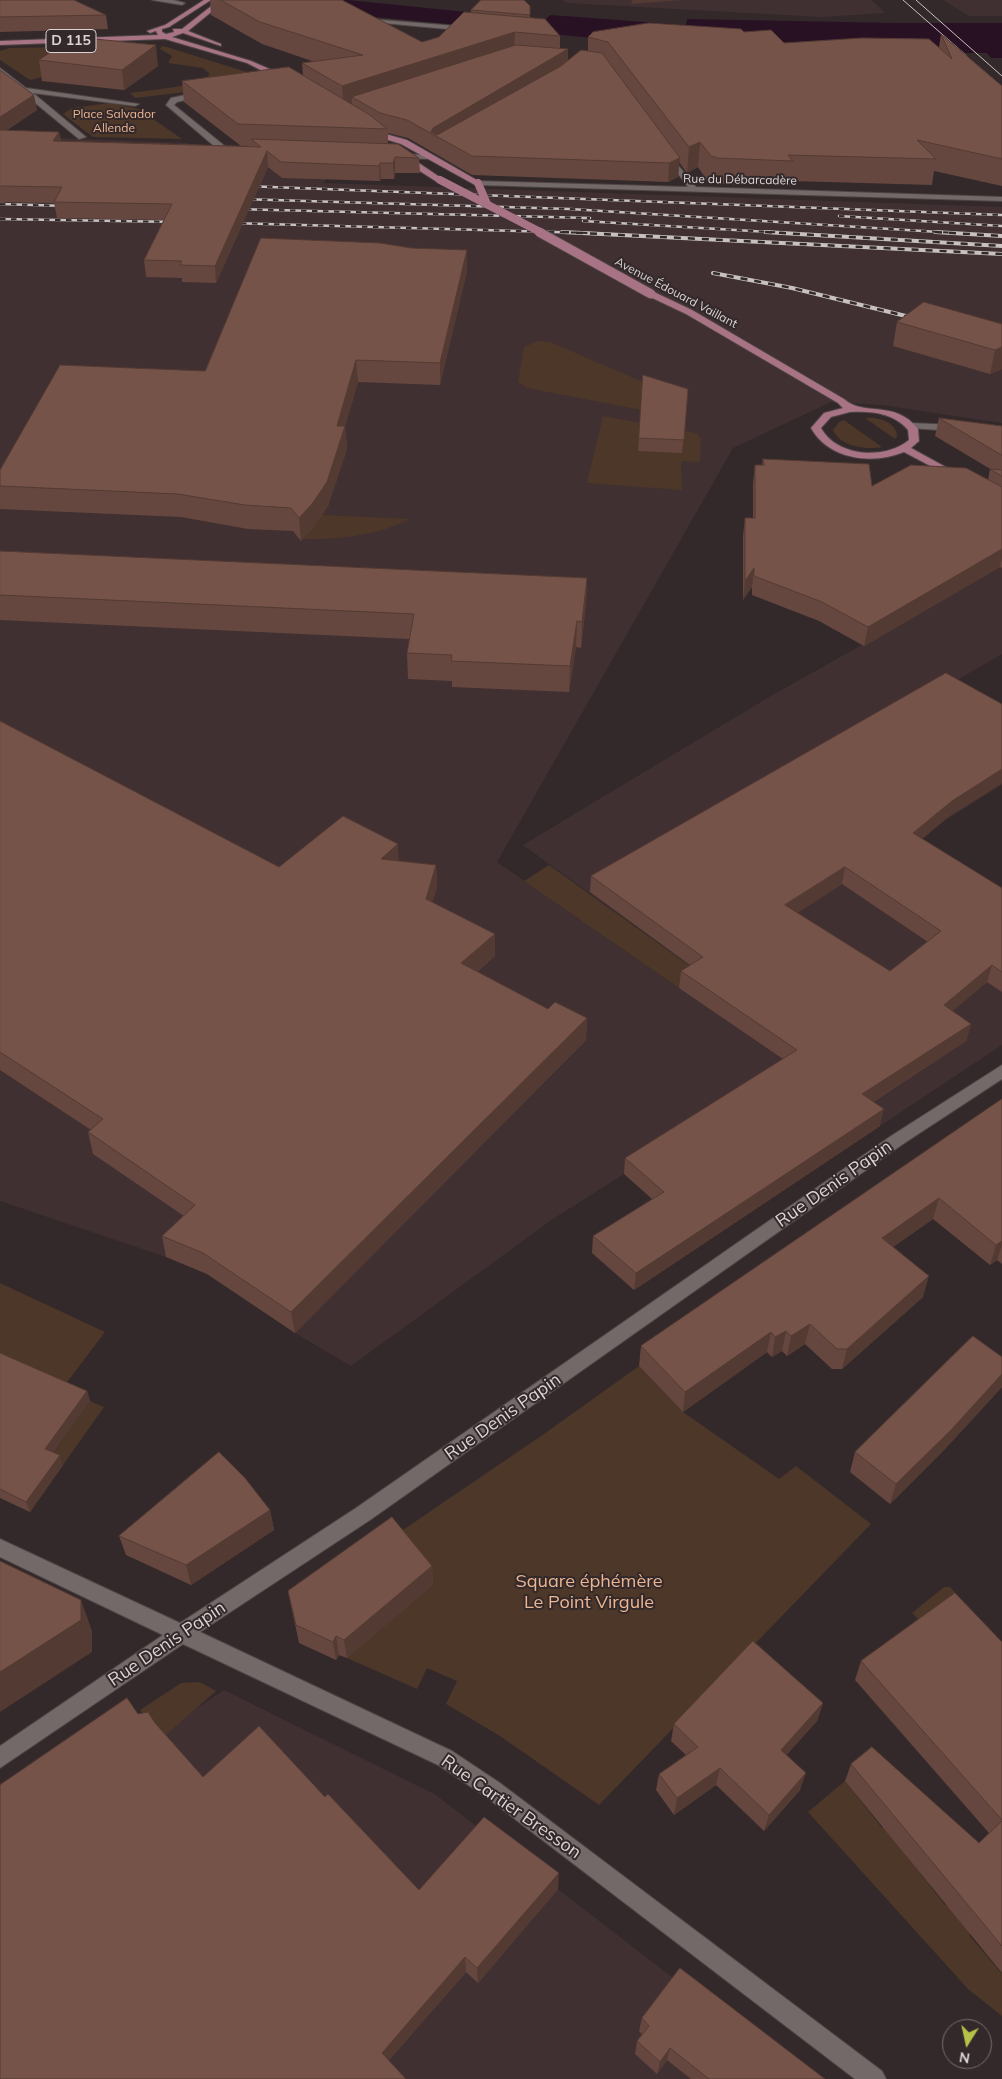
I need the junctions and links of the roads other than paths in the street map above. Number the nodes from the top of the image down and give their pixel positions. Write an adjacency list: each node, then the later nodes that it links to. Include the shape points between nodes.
1 (155, 0): 4 (street)
2 (223, 0): 7 (main road, D 115)
3 (205, 2): 6 (main road, D 115)
4 (182, 3)
5 (354, 18): 8 (street)
6 (159, 29): 7 (main road); 9 (main road); 10 (main road, D 115, via 106,35)
7 (183, 30): 9 (main road, D 115); 12 (main road, via 239,52)
8 (474, 30)
9 (165, 37): 11 (main road, D 115); 12 (main road)
10 (0, 38)
11 (0, 43)
12 (249, 62): 14 (main road)
13 (0, 70): 16 (street)
14 (291, 82): 15 (street)
15 (276, 84)
16 (26, 90): 18 (street); 21 (street, via 58,112)
17 (216, 92): 22 (street, via 174,100 170,105 227,149)
18 (81, 98): 19 (street); 20 (street)
19 (135, 104)
20 (71, 105)
21 (82, 137)
22 (205, 148)
23 (663, 149): 28 (street)
24 (384, 156): 25 (street)
25 (402, 156): 26 (street); 26 (main road, Avenue Édouard Vaillant, via 371,130 404,142); 30 (main road, Avenue Édouard Vaillant, bridge)
26 (431, 157): 27 (main road, Avenue Édouard Vaillant)
27 (478, 183): 28 (street, Rue du Débarcadère); 30 (main road, bridge)
28 (695, 191): 29 (street, Rue du Débarcadère)
29 (1002, 199)
30 (487, 204): 31 (main road, Avenue Édouard Vaillant, bridge, via 689,312)
31 (850, 409): 32 (main road, via 884,412); 34 (main road, via 832,413 818,422 818,434 826,443 863,455)
32 (911, 426): 33 (street); 34 (main road, via 915,438)
33 (964, 428)
34 (905, 449): 35 (main road)
35 (968, 483)
36 (1002, 1071): 38 (street, Rue Denis Papin, via 897,1140 363,1514)
37 (0, 1548): 38 (street, Rue Cartier Bresson)
38 (182, 1633): 39 (street, Rue Denis Papin); 40 (street, Rue Cartier Bresson, via 445,1758 494,1790)
39 (0, 1758)
40 (874, 2079)

